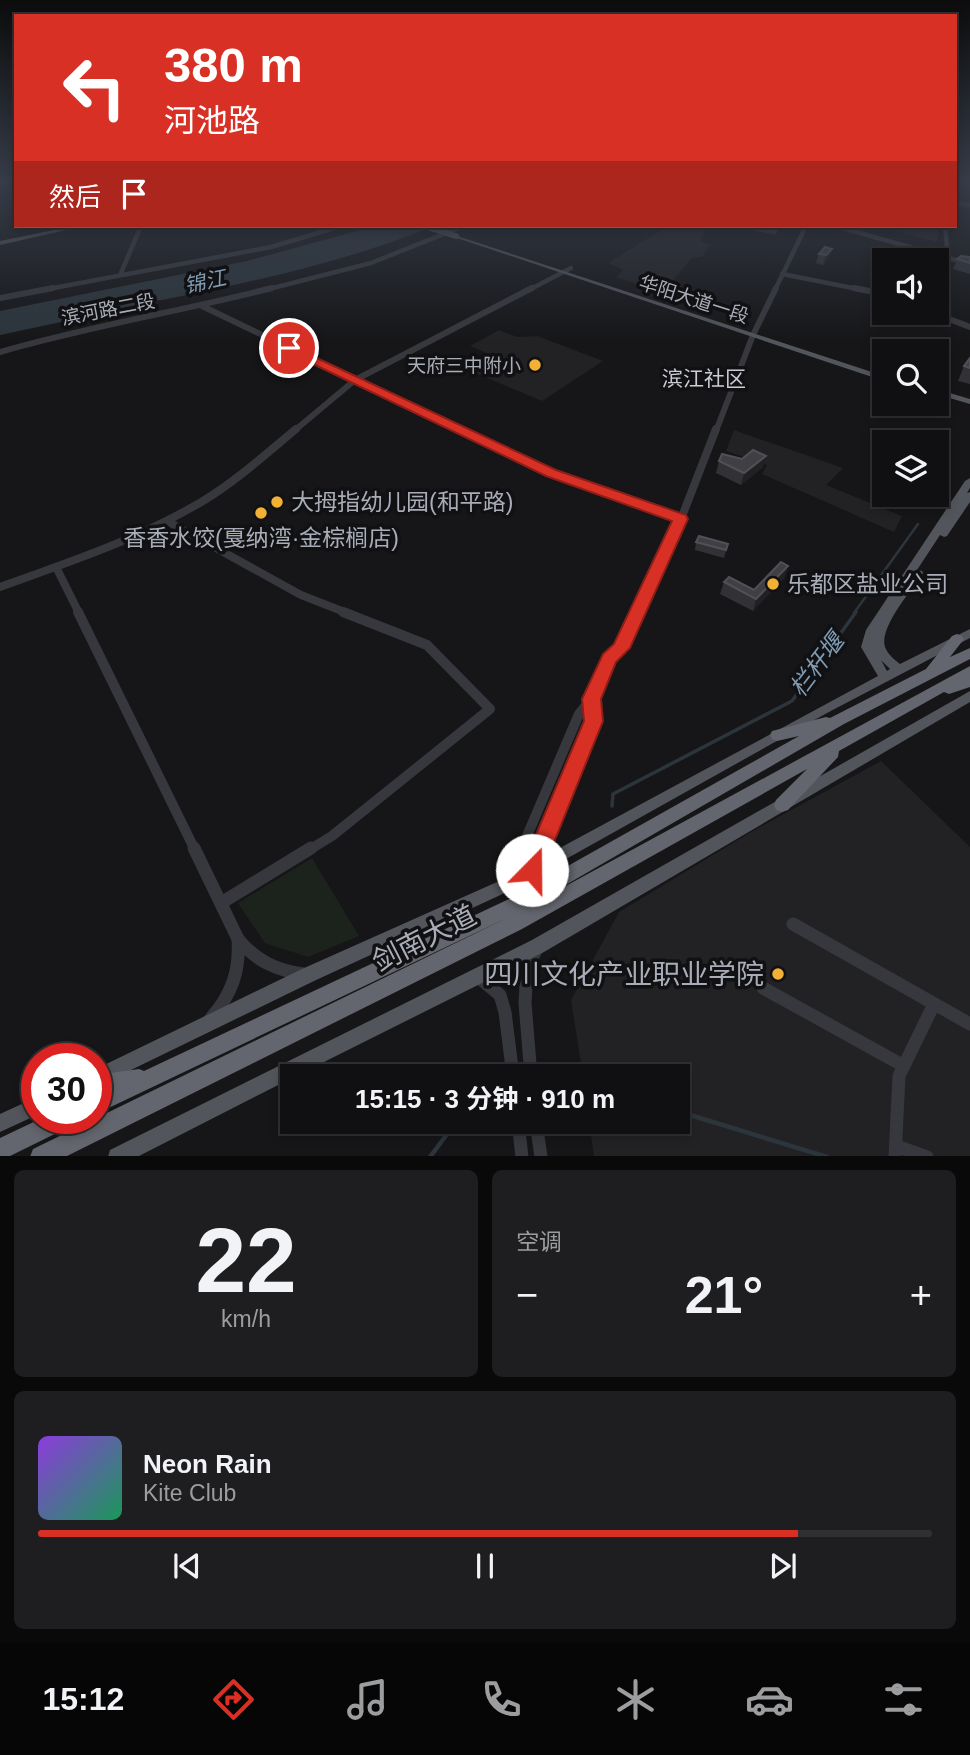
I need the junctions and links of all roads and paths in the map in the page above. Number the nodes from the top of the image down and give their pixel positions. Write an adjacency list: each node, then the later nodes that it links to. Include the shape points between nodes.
1 (37, 234): 9 (main road)
2 (41, 234): 9 (main road)
3 (138, 234): 14 (street)
4 (315, 234): 14 (street, via 271,247)
5 (452, 234): 18 (street, 滨河路二段, via 371,263)
6 (468, 234): 13 (main road, 华阳大道一段)
7 (802, 234): 15 (street)
8 (863, 234): 10 (street)
9 (0, 242)
10 (912, 248)
11 (949, 258): 12 (street)
12 (970, 264)
13 (568, 270): 21 (main road, 华阳大道一段); 25 (street)
14 (121, 273): 17 (street)
15 (782, 274): 16 (street); 21 (street)
16 (872, 290)
17 (0, 298)
18 (202, 306): 22 (street, 滨河路二段, via 58,335); 25 (street)
19 (949, 319): 20 (street)
20 (970, 327)
21 (754, 332): 23 (main road, 华阳大道一段); 24 (main road, 华阳大道一段); 30 (street)
22 (0, 352)
23 (872, 369)
24 (872, 375)
25 (355, 380): 30 (street, via 551,473); 31 (street, via 244,472)
26 (949, 398): 27 (main road)
27 (970, 405)
28 (970, 481): 39 (main road, via 872,630 867,647)
29 (970, 495): 36 (main road, via 880,630 878,643 884,657)
30 (681, 519): 43 (street, via 621,648 609,659)
31 (167, 521): 32 (street); 50 (street, via 301,596 427,645 491,709 332,836)
32 (56, 567): 33 (street); 50 (street)
33 (0, 587)
34 (963, 636): 36 (main road); 38 (highway)
35 (970, 653): 38 (highway, 剑南大道)
36 (899, 670): 39 (main road)
37 (970, 671): 41 (highway, 剑南大道)
38 (928, 676): 44 (highway, 剑南大道)
39 (885, 677): 45 (main road)
40 (970, 682): 41 (highway)
41 (932, 694): 46 (highway, 剑南大道)
42 (970, 696): 47 (main road)
43 (591, 699): 48 (street, via 593,721); 49 (street, via 579,714)
44 (839, 720): 45 (highway); 64 (highway, 剑南大道, via 515,905)
45 (777, 735): 48 (main road)
46 (845, 742): 47 (highway); 74 (highway, 剑南大道, via 516,923)
47 (782, 805): 53 (main road)
48 (532, 870): 49 (main road)
49 (507, 884): 54 (main road)
50 (221, 903): 52 (street)
51 (793, 924): 57 (street)
52 (238, 939): 54 (street, via 265,965); 58 (street, via 240,965 232,988)
53 (538, 946): 55 (main road); 61 (street, via 526,980)
54 (308, 975): 58 (main road)
55 (477, 976): 60 (street, via 500,995); 75 (main road)
56 (763, 988): 62 (street)
57 (934, 1004): 59 (street); 62 (street)
58 (205, 1024): 63 (main road)
59 (970, 1024)
60 (512, 1064)
61 (530, 1064)
62 (904, 1066): 73 (street, via 899,1076)
63 (112, 1069)
64 (154, 1077): 65 (highway); 66 (highway, 剑南大道)
65 (112, 1083)
66 (112, 1097)
67 (21, 1113): 68 (main road)
68 (0, 1123)
69 (32, 1134): 72 (highway)
70 (519, 1134): 76 (street)
71 (538, 1134): 77 (street)
72 (0, 1149)
73 (895, 1151): 78 (street)
74 (43, 1156)
75 (119, 1156)
76 (522, 1156)
77 (541, 1156)
78 (922, 1156)

